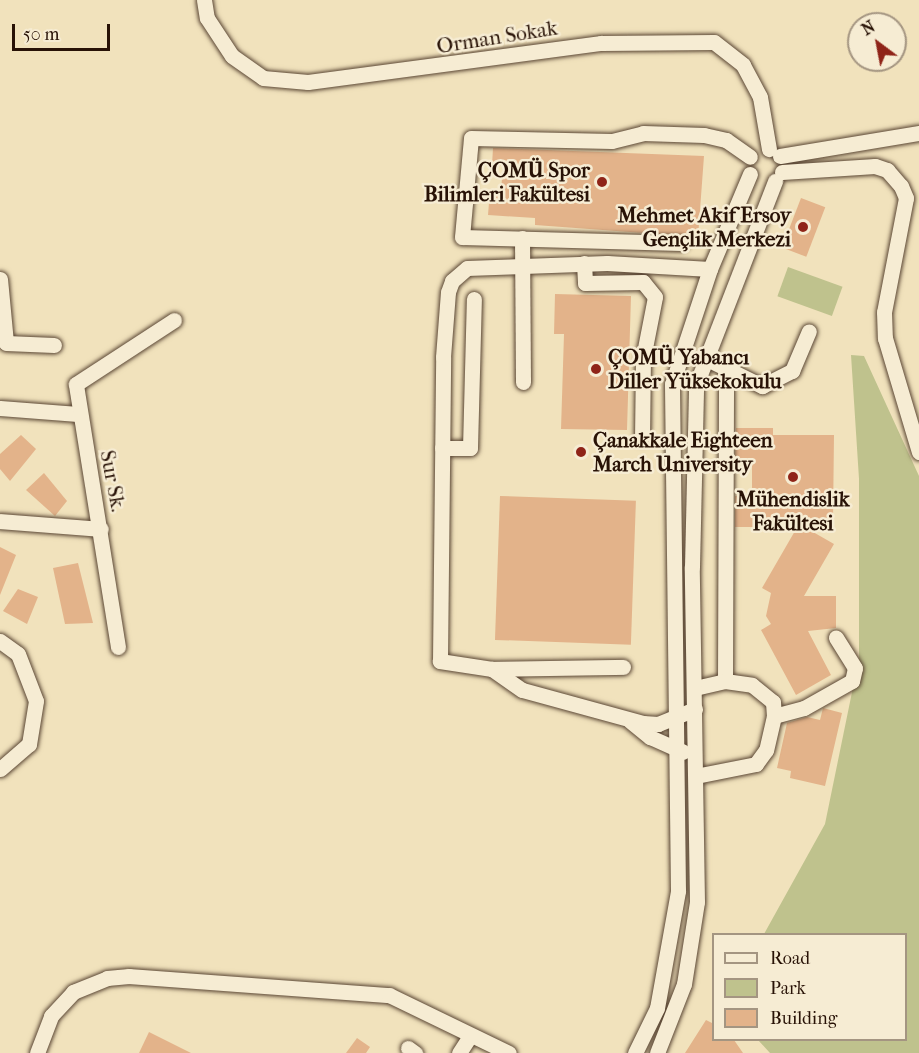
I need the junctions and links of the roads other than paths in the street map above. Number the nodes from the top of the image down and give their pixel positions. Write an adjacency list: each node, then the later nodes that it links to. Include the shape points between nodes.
1 (204, 0): 3 (street, Orman Sokak, via 207,18 232,56 263,78 308,82 602,43 714,42 743,64 760,97)
2 (919, 133): 3 (street)
3 (774, 152): 4 (street); 6 (street, Orman Sokak)
4 (750, 158): 5 (street); 7 (street, via 726,140 704,135 643,133 612,141 471,138 462,237)
5 (750, 174): 6 (street, via 764,184); 11 (street)
6 (779, 177): 18 (street); 24 (street, via 875,166 887,170 901,186 905,207 884,312 885,338)
7 (522, 238): 8 (street); 10 (street)
8 (681, 243)
9 (584, 263): 10 (street); 11 (street, via 682,264); 23 (street, via 585,283 643,282 655,297 643,358)
10 (521, 264): 20 (street); 25 (street, via 467,268 452,281 443,357)
11 (710, 269): 36 (street, via 672,384)
12 (0, 279): 16 (street)
13 (474, 298): 25 (street, via 470,448)
14 (174, 320): 22 (street, Sur Sk., via 76,384)
15 (809, 331): 19 (street, via 792,371 762,386)
16 (3, 343): 17 (street)
17 (54, 345)
18 (705, 358): 19 (street); 34 (street, via 696,385 692,567)
19 (726, 368): 33 (street)
20 (523, 382)
21 (0, 408): 22 (street)
22 (78, 414): 27 (street, Sur Sk.)
23 (642, 437)
24 (918, 446)
25 (442, 448): 32 (street, via 440,661)
26 (0, 521): 27 (street, Sur Sk.)
27 (101, 529): 30 (street)
28 (836, 638): 37 (street, via 855,668 852,681 804,708)
29 (0, 641): 41 (street, via 18,654 36,700 29,744)
30 (118, 647)
31 (623, 667): 32 (street)
32 (492, 669): 38 (street, via 522,690)
33 (725, 681): 34 (street); 37 (street, via 752,685 765,692 773,702)
34 (696, 688): 35 (street)
35 (695, 710): 36 (street); 40 (street)
36 (675, 715): 38 (street, via 658,724); 39 (street)
37 (774, 716): 42 (street, via 766,750 756,764)
38 (627, 719): 39 (street)
39 (674, 752): 40 (street); 48 (street, via 678,891 657,1008)
40 (695, 754): 42 (street)
41 (0, 769)
42 (696, 776): 49 (street, via 697,902 684,984)
43 (468, 1039): 44 (street, via 387,1000 129,980 108,981 75,996 54,1019); 45 (street); 46 (street)
44 (39, 1053): 47 (street, via 51,1016 73,992 107,978 129,976 389,995)
45 (459, 1053)
46 (498, 1053)
47 (509, 1053)
48 (635, 1053)
49 (657, 1053)

